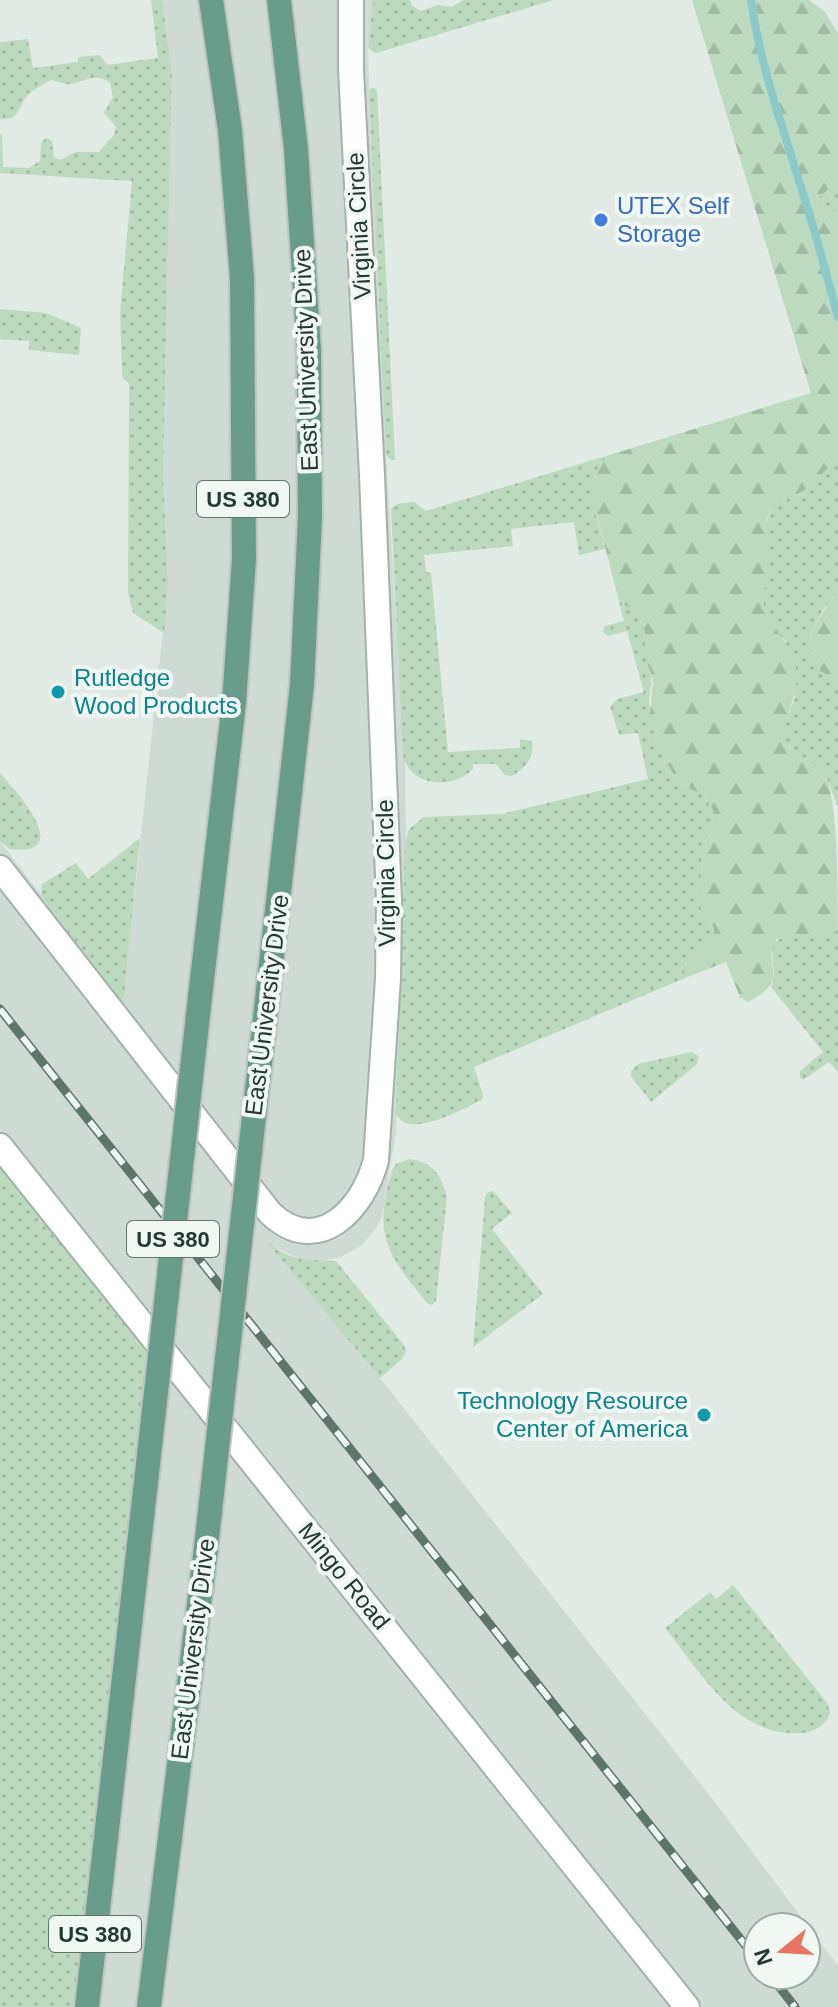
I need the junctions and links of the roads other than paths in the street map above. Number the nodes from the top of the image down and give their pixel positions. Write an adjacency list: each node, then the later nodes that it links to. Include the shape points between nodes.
1 (211, 0): 6 (main road, US 380, bridge, via 230,130 242,278 244,559 234,703)
2 (279, 0): 7 (main road, East University Drive / US 380, bridge, via 296,149 309,351 302,685)
3 (351, 0): 4 (street, Virginia Circle, via 389,939 376,1160 367,1187 349,1212 332,1225 302,1231 279,1222)
4 (0, 868)
5 (0, 1146): 8 (street, Mingo Road)
6 (87, 2007)
7 (149, 2007)
8 (687, 2007)

